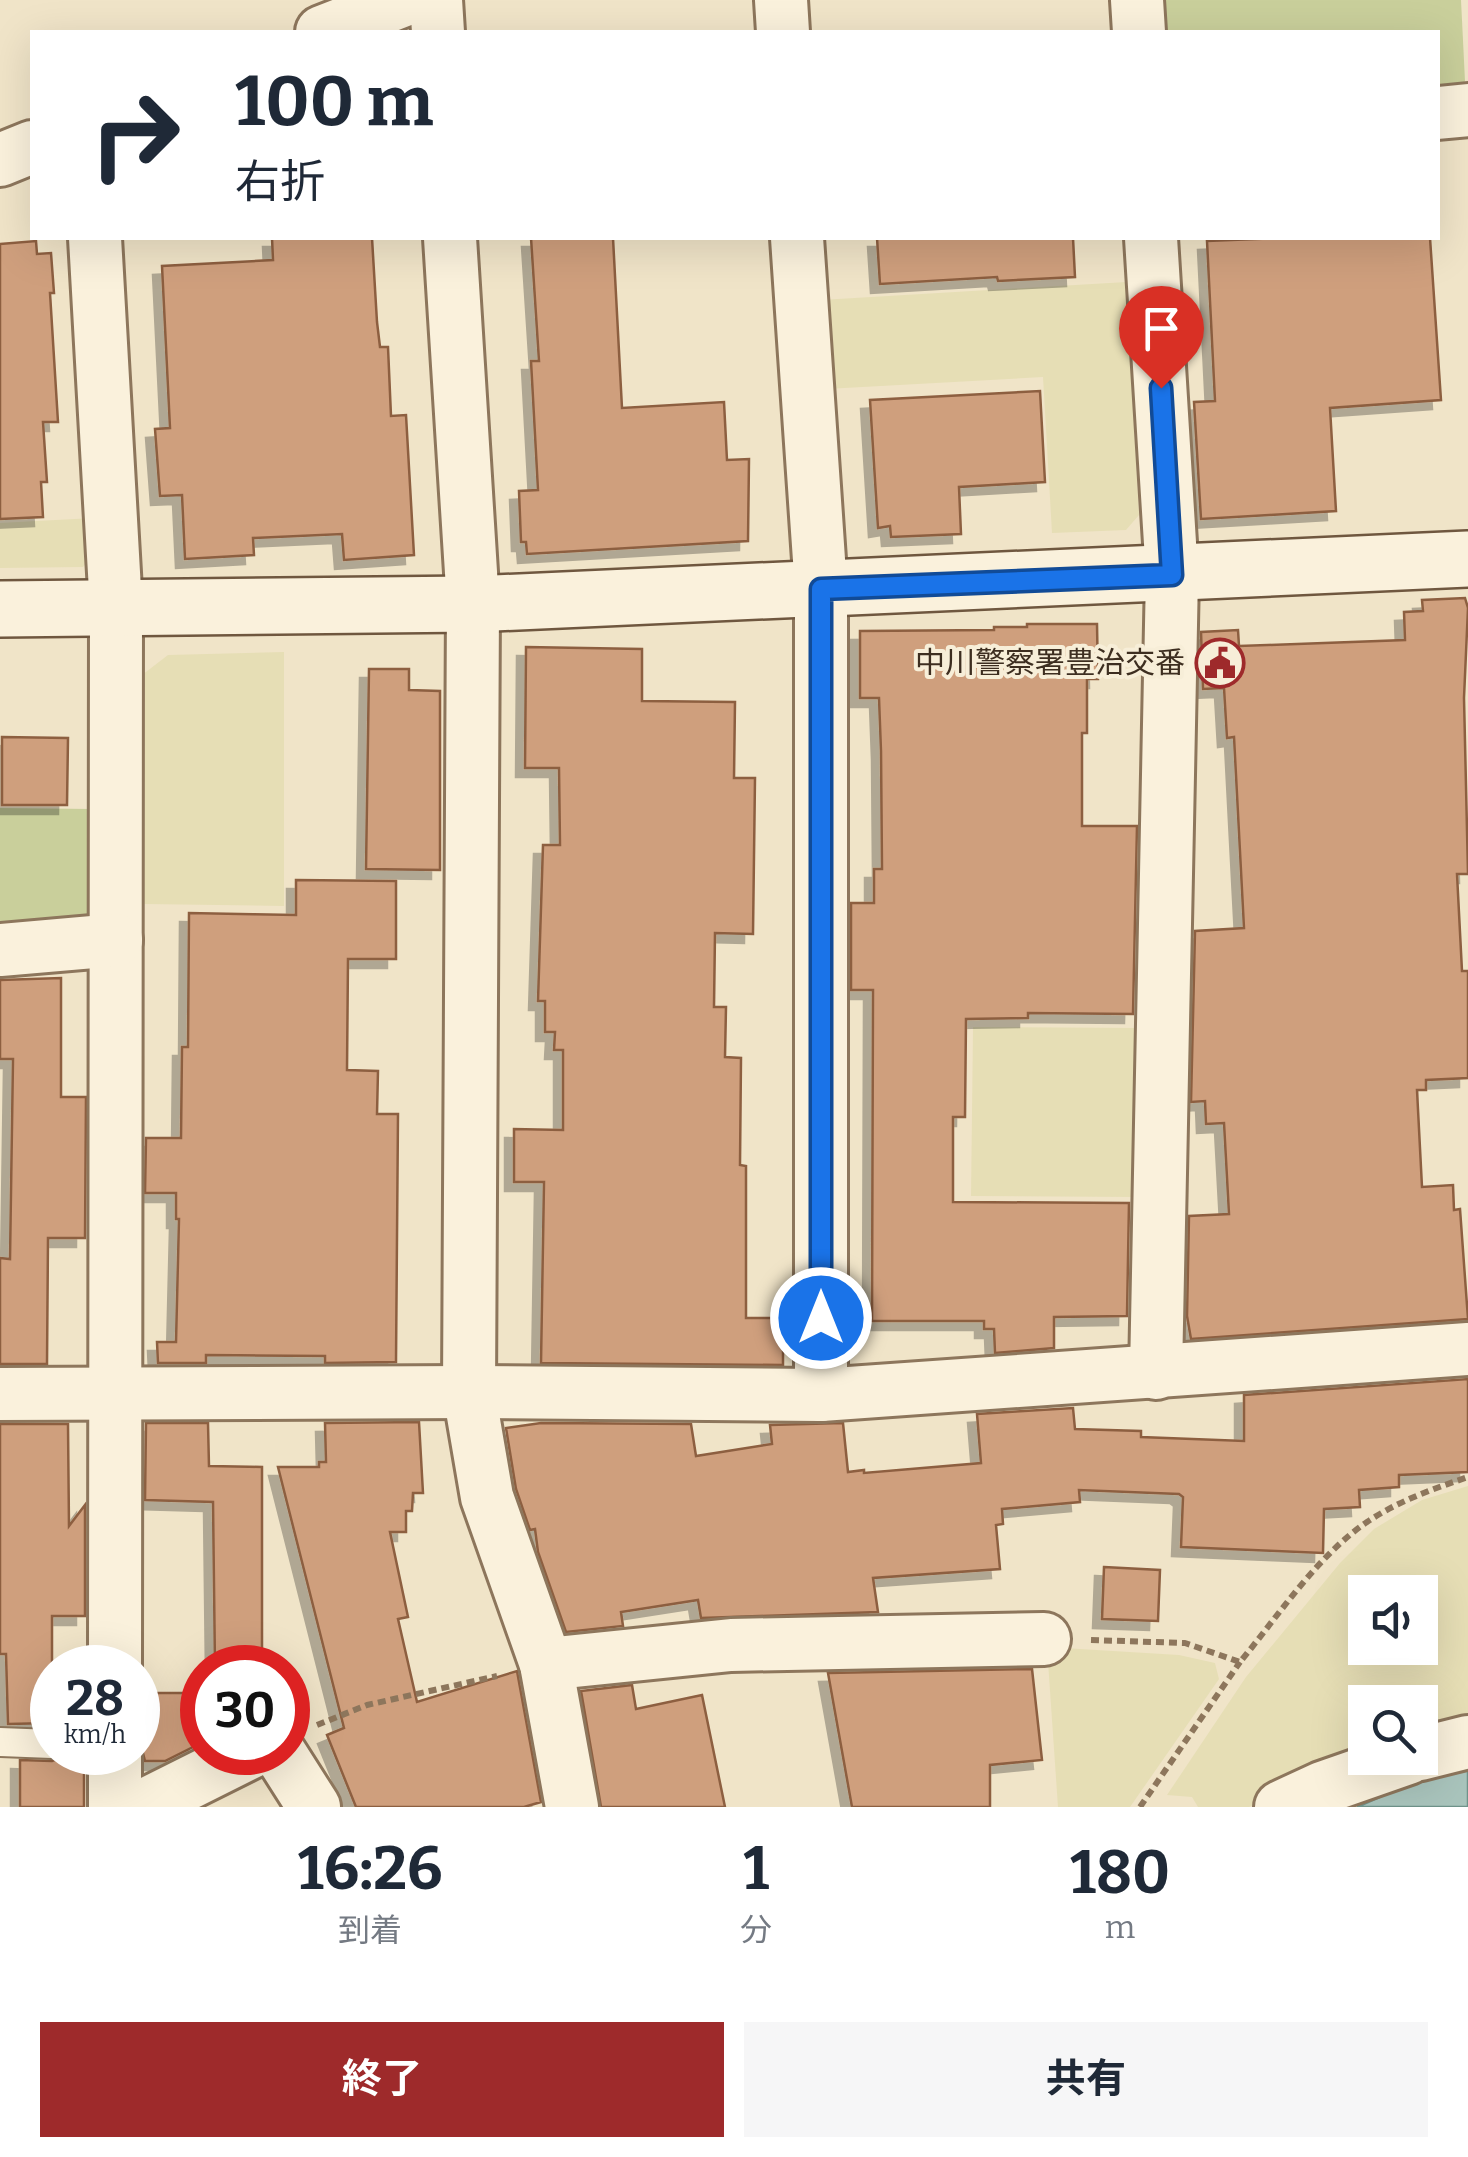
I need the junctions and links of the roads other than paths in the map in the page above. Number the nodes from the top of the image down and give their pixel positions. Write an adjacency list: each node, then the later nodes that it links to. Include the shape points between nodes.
1 (404, 0): 5 (street)
2 (436, 0): 6 (street)
3 (781, 0): 7 (street)
4 (1136, 0): 8 (street)
5 (327, 30)
6 (438, 30)
7 (783, 30)
8 (1138, 30)
9 (1468, 110): 10 (street)
10 (1440, 113)
11 (30, 148): 12 (street)
12 (0, 160)
13 (95, 240): 21 (street)
14 (450, 240): 20 (street)
15 (797, 240): 19 (street)
16 (1151, 240): 18 (street)
17 (1468, 559): 18 (street)
18 (1172, 575): 19 (street); 26 (street)
19 (821, 589): 20 (street); 30 (street)
20 (473, 604): 21 (street); 27 (street)
21 (116, 608): 22 (street); 23 (street)
22 (0, 609)
23 (116, 940): 24 (street); 29 (street)
24 (0, 950)
25 (1468, 1349): 26 (street)
26 (1156, 1373): 30 (street)
27 (469, 1392): 29 (street); 30 (street); 33 (street, via 487,1496)
28 (0, 1394): 29 (street)
29 (115, 1394): 32 (street)
30 (821, 1395)
31 (1044, 1639): 33 (street, via 732,1645)
32 (115, 1645)
33 (546, 1664): 45 (street)
34 (0, 1742): 36 (lane)
35 (1468, 1742): 37 (street)
36 (30, 1743)
37 (1438, 1750)
38 (115, 1775): 42 (street)
39 (205, 1775): 43 (street)
40 (303, 1775): 44 (street)
41 (1359, 1775): 46 (street)
42 (115, 1807)
43 (141, 1807)
44 (314, 1807)
45 (572, 1807)
46 (1280, 1807)

